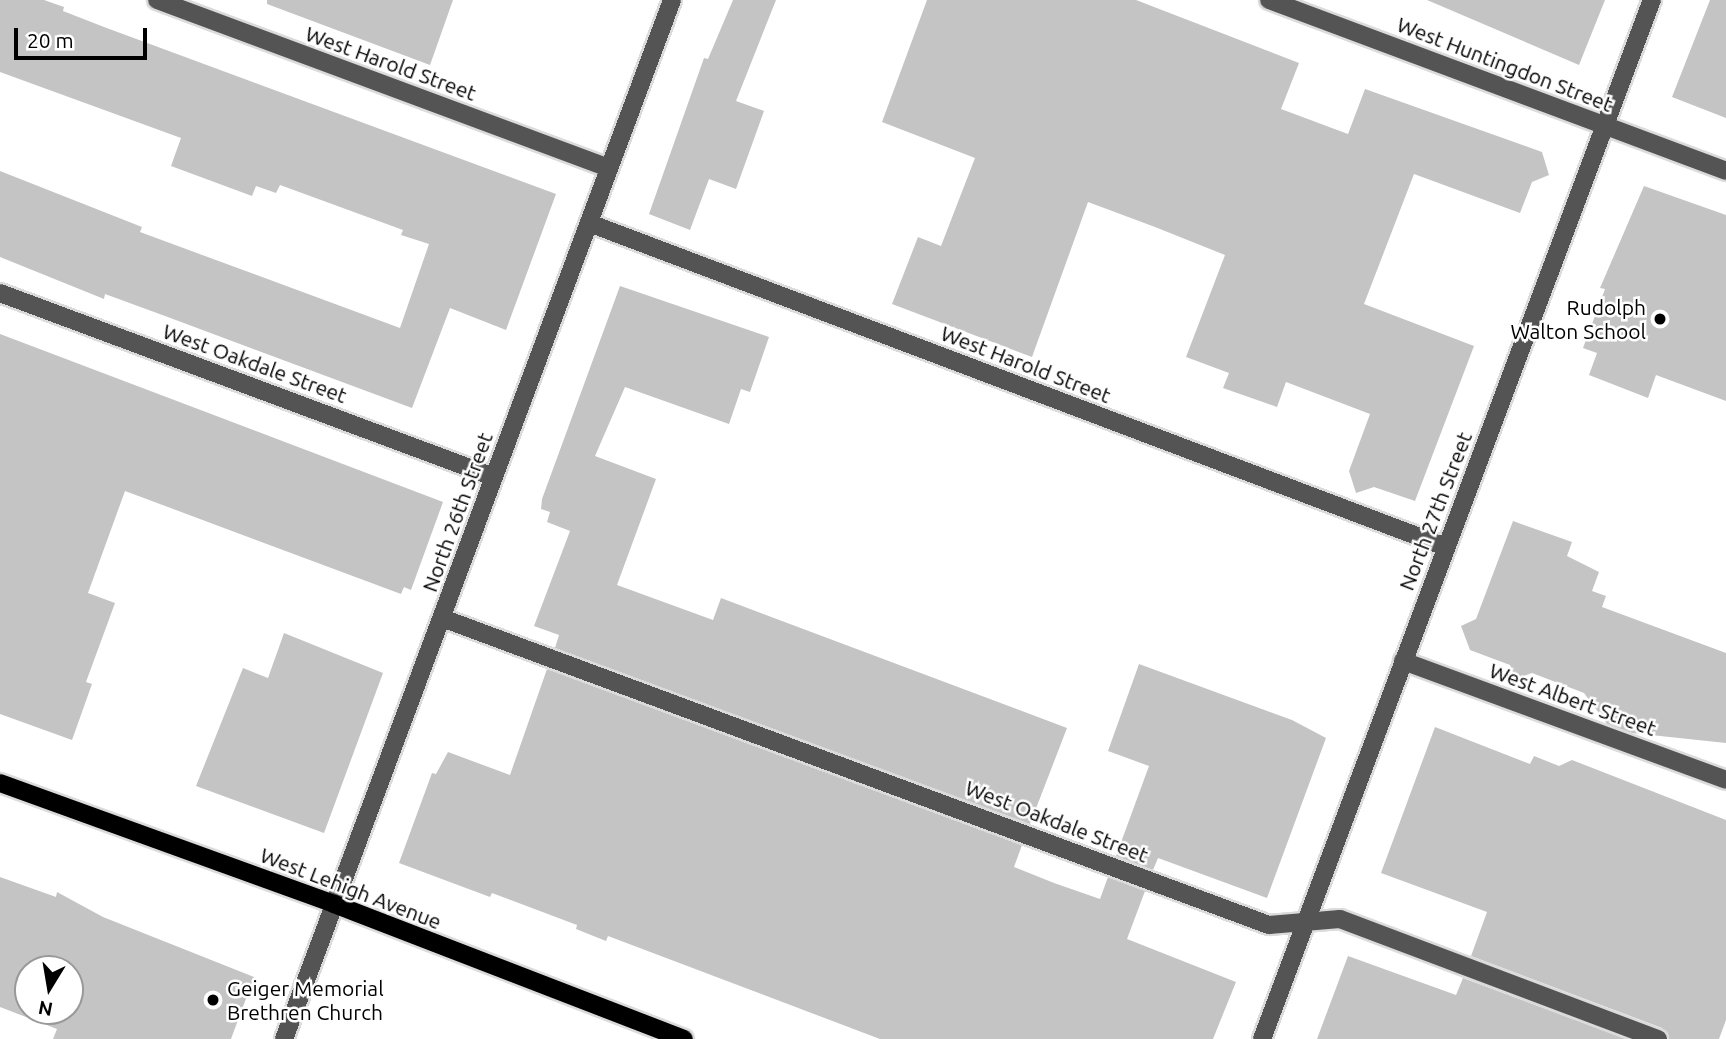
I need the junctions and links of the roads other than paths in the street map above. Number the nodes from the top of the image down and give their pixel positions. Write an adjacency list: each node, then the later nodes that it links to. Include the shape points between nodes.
1 (158, 0): 6 (street, West Harold Street)
2 (672, 0): 6 (street, North 26th Street)
3 (1269, 0): 5 (street, West Huntingdon Street)
4 (1652, 0): 5 (street, North 27th Street)
5 (1606, 126): 7 (street, West Huntingdon Street); 11 (street, North 27th Street)
6 (608, 168): 8 (street, North 26th Street)
7 (1726, 171)
8 (589, 223): 10 (street, North 26th Street); 11 (street, West Harold Street)
9 (0, 293): 10 (street, West Oakdale Street)
10 (494, 477): 12 (street, North 26th Street)
11 (1446, 547): 13 (street, North 27th Street)
12 (442, 618): 16 (street, North 26th Street); 17 (street, West Oakdale Street, via 1269,925)
13 (1403, 661): 14 (street, West Albert Street); 17 (street, North 27th Street)
14 (1726, 780)
15 (0, 783): 16 (main road, West Lehigh Avenue)
16 (334, 904): 18 (street, North 26th Street); 19 (main road, West Lehigh Avenue)
17 (1305, 923): 20 (street, North 27th Street); 21 (street, West Oakdale Street, via 1340,919)
18 (284, 1039)
19 (684, 1039)
20 (1262, 1039)
21 (1658, 1039)

